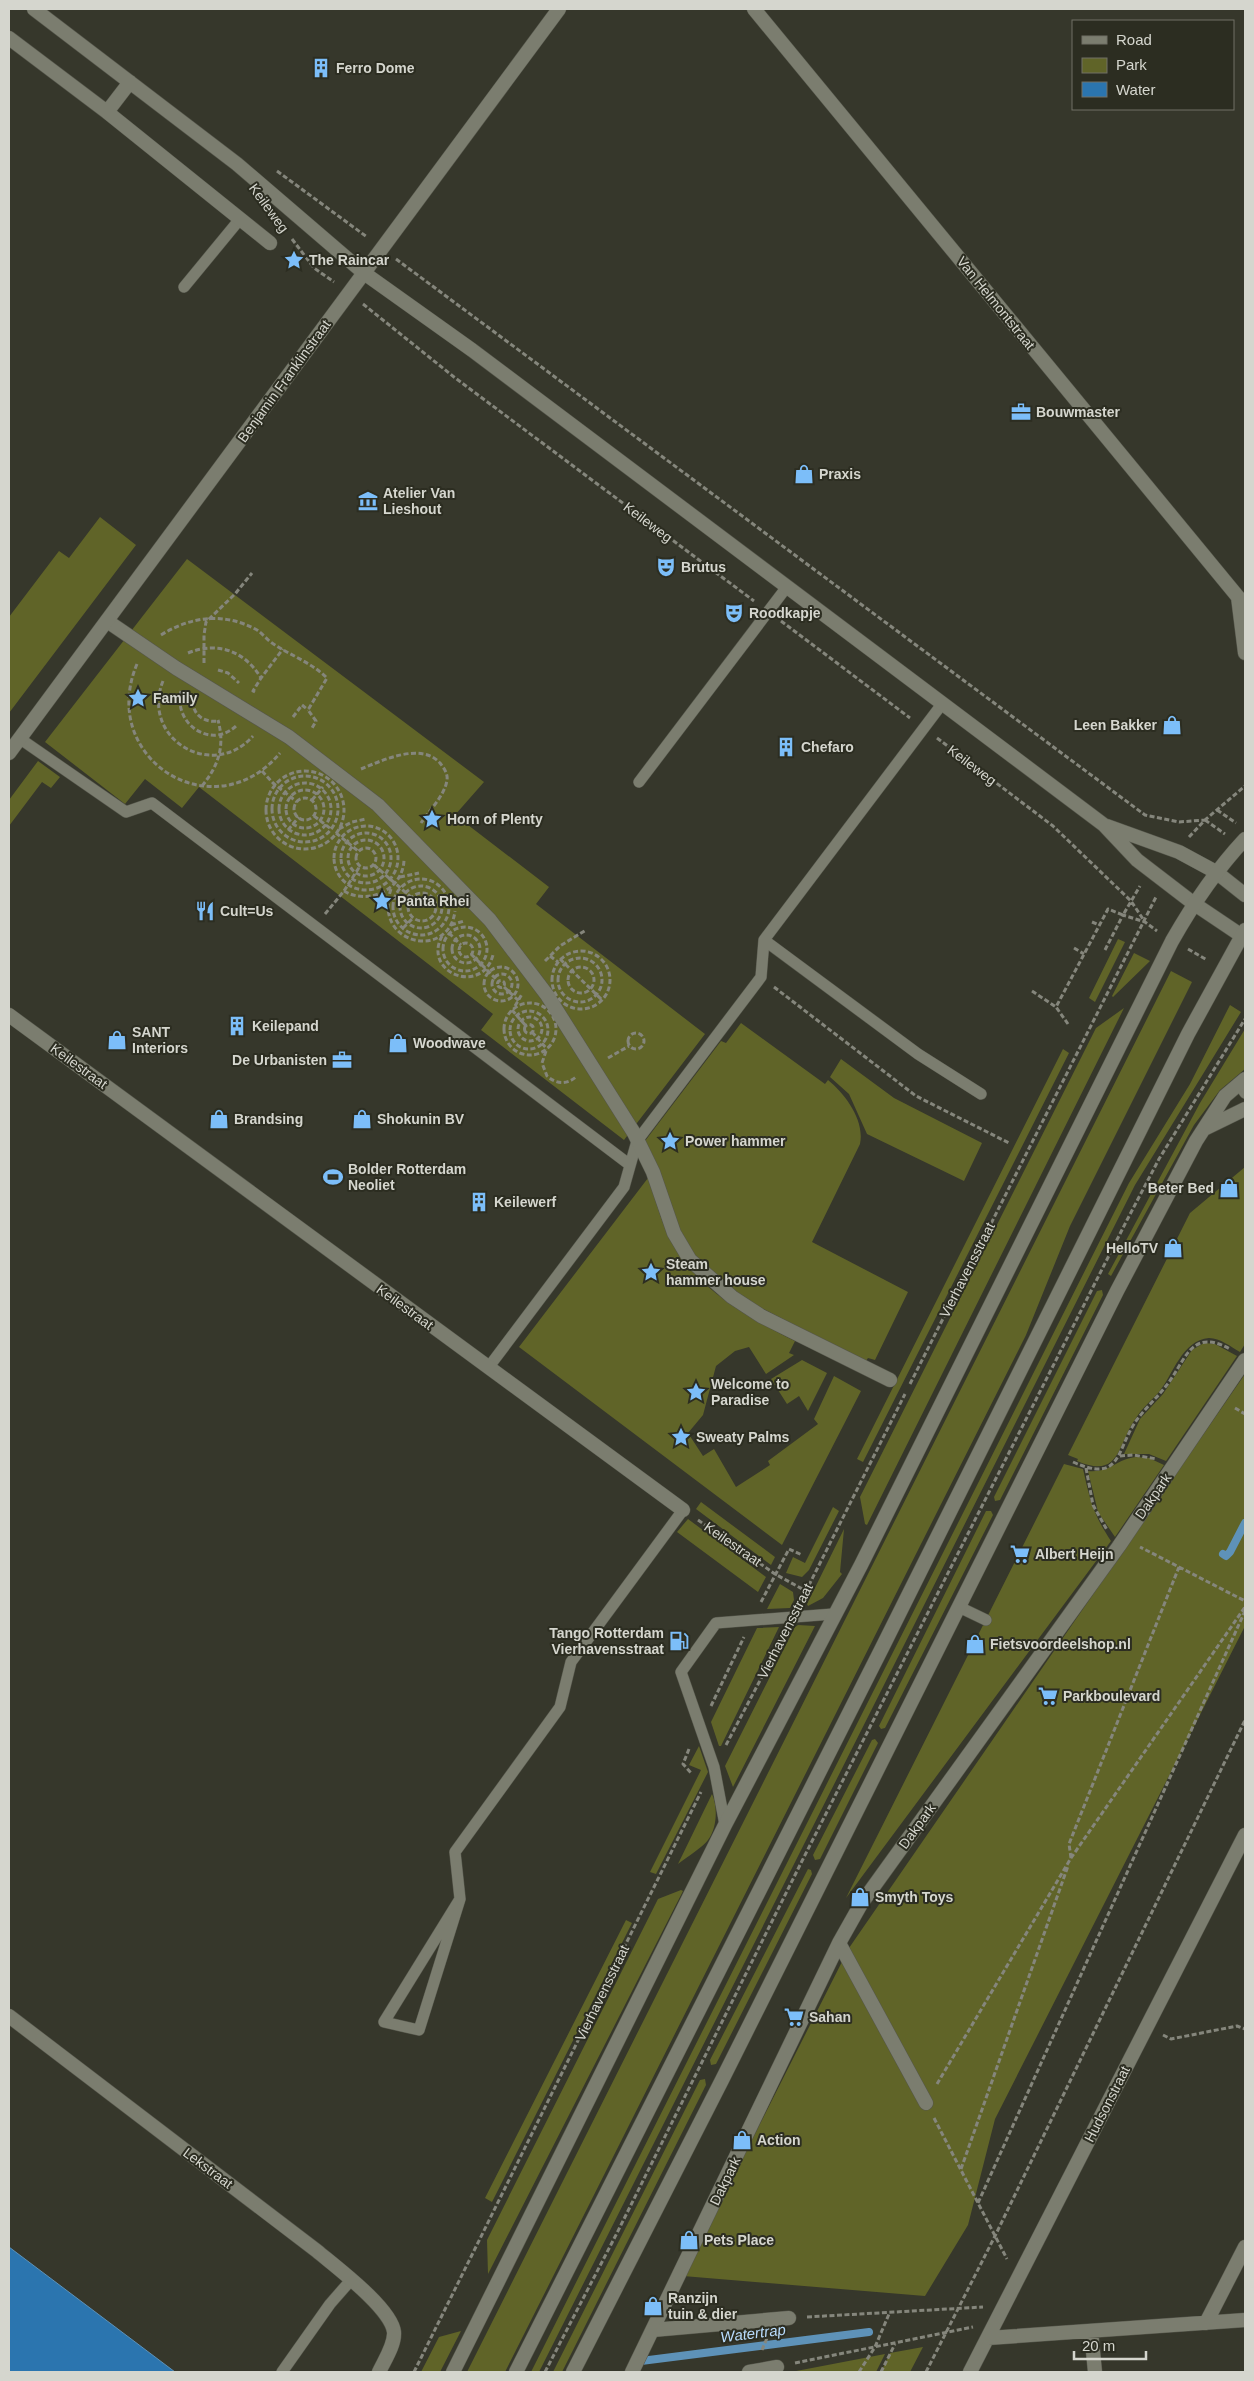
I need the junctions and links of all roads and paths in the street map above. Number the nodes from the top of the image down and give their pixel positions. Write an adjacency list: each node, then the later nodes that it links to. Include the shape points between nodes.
1 (34, 9): 5 (street, Keileweg)
2 (559, 9): 11 (street, Benjamin Franklinstraat)
3 (754, 9): 17 (street, Van Helmontstraat)
4 (9, 38): 6 (street)
5 (130, 82): 6 (street); 12 (street, Keileweg, via 237,164)
6 (107, 112): 8 (street)
7 (275, 169): 11 (path, Keileweg)
8 (240, 219): 10 (street); 13 (lane)
9 (286, 231): 14 (path, Keileweg, via 314,268)
10 (270, 243)
11 (382, 249): 12 (street, Benjamin Franklinstraat); 42 (path, Keileweg, via 1145,815 1178,822 1205,820)
12 (364, 273): 14 (street, Benjamin Franklinstraat); 16 (street, Keileweg, via 472,350)
13 (184, 288)
14 (348, 293): 18 (path, Keileweg, via 454,377); 19 (street, Benjamin Franklinstraat)
15 (252, 573): 23 (path, via 206,622)
16 (786, 588): 18 (lane); 25 (street, Keileweg)
17 (1241, 600): 20 (street, Van Helmontstraat)
18 (767, 611): 28 (path, Keileweg); 34 (lane)
19 (107, 621): 23 (street); 29 (street, Benjamin Franklinstraat)
20 (1245, 653)
21 (321, 671): 26 (path, via 327,678)
22 (261, 678): 24 (path, via 253,691)
23 (206, 686): 30 (street); 36 (path, via 222,734 216,766)
24 (261, 696)
25 (942, 704): 28 (lane); 50 (street, Keileweg)
26 (308, 710): 27 (path, via 302,705 293,717); 30 (path, via 316,721)
27 (285, 712)
28 (924, 728): 81 (path, Keileweg, via 1054,826); 101 (lane)
29 (20, 738): 31 (street, Benjamin Franklinstraat); 150 (lane, via 126,812 152,803)
30 (301, 746): 33 (street)
31 (9, 753)
32 (262, 771): 35 (path)
33 (347, 780): 57 (street, via 378,805); 57 (path, via 360,769 398,756 428,755 437,760 444,767 448,780)
34 (639, 782)
35 (275, 785): 38 (path); 53 (path, via 299,771 327,777 343,800 344,815); 53 (path, via 267,805 268,819 284,842 297,848 311,848 325,844)
36 (202, 786)
37 (1245, 786): 42 (path)
38 (280, 789): 39 (path); 51 (path, via 290,780 301,777 326,783 338,805 337,818); 54 (path, via 274,801 273,815 278,828)
39 (285, 793): 40 (path); 49 (path, via 298,784 319,787 330,804 330,815); 52 (path, via 279,812)
40 (290, 797): 41 (path); 46 (path, via 302,790 317,794 324,808); 47 (path, via 286,811)
41 (297, 802): 43 (path, via 306,798 312,800 316,810); 44 (path, via 295,812)
42 (1217, 810): 48 (path)
43 (314, 816): 44 (path, via 308,819); 46 (path)
44 (299, 817): 47 (path)
45 (368, 819): 53 (path, via 352,822)
46 (320, 821): 47 (path, via 307,828); 49 (path)
47 (293, 824): 52 (path)
48 (1238, 824)
49 (325, 825): 51 (path); 52 (path, via 308,835)
50 (1104, 825): 65 (street, Keileweg, via 1179,852); 82 (street, Keileweg, via 1137,860)
51 (331, 829): 54 (path, via 321,838 308,842 294,840)
52 (289, 830): 54 (path)
53 (338, 831): 55 (path)
54 (285, 834)
55 (342, 837): 58 (path); 70 (path, via 352,829 365,826 378,828 389,836 396,847 398,860); 73 (path, via 336,849 335,862 339,874)
56 (1245, 838): 65 (street)
57 (411, 839): 118 (street, via 490,920)
58 (347, 842): 59 (path); 68 (path, via 366,833 382,838 391,854 390,865); 71 (path, via 342,862)
59 (353, 846): 60 (path); 64 (path, via 365,840 377,844 384,857); 66 (path, via 349,862)
60 (358, 851): 62 (path, via 366,848 374,852); 63 (path, via 356,859)
61 (404, 854): 69 (path)
62 (374, 865): 63 (path, via 368,868); 64 (path)
63 (360, 866): 66 (path)
64 (379, 869): 66 (path, via 370,875); 68 (path)
65 (1216, 872): 78 (street, Keileweg); 82 (street)
66 (356, 873): 71 (path)
67 (426, 873): 69 (path)
68 (384, 874): 70 (path); 71 (path, via 365,882)
69 (400, 877): 72 (path)
70 (390, 878): 72 (path); 73 (path, via 374,888 361,889)
71 (352, 879): 73 (path)
72 (396, 883): 74 (path); 75 (path)
73 (348, 884): 76 (path)
74 (401, 888): 77 (path); 94 (path, via 412,881 426,880 443,889 449,908); 95 (path, via 393,906 396,919)
75 (391, 889): 76 (path, via 360,897); 97 (path, via 387,909 389,919 402,935 426,942)
76 (344, 891): 79 (path)
77 (406, 892): 80 (path); 87 (path, via 419,886 433,890 441,902); 91 (path, via 400,906)
78 (1245, 895)
79 (338, 896)
80 (412, 898): 85 (path, via 420,893 431,897 435,907); 86 (path, via 408,906)
81 (1131, 901): 84 (path); 90 (path, Keileweg)
82 (1193, 903): 99 (street, Keileweg); 102 (street)
83 (456, 905): 92 (path)
84 (1123, 915): 90 (path); 93 (path, via 1108,908); 106 (path)
85 (432, 916): 86 (path, via 423,920); 87 (path)
86 (414, 918): 91 (path)
87 (436, 920): 91 (path, via 422,927); 94 (path)
88 (470, 921): 92 (path)
89 (1092, 922): 93 (path)
90 (1145, 922): 102 (path); 163 (path, Vierhavensstraat)
91 (408, 923): 95 (path)
92 (450, 925): 97 (path)
93 (1099, 925): 108 (path)
94 (442, 926): 95 (path, via 424,935 410,933); 97 (path)
95 (403, 928)
96 (586, 930): 109 (path, via 567,940)
97 (445, 932): 98 (path); 114 (path, via 439,941 438,955 449,972 468,977)
98 (450, 934): 100 (path); 112 (path, via 464,927 482,935 487,950); 112 (path, via 444,943 444,954 452,966 467,971)
99 (1244, 934): 115 (street)
100 (456, 939): 103 (path); 110 (path, via 452,948 455,958 467,964); 110 (path, via 465,934 475,937 480,949)
101 (764, 940): 120 (lane); 145 (lane, via 918,1054)
102 (1172, 941): 115 (path); 167 (street)
103 (461, 945): 107 (path, via 472,946); 107 (path, via 460,954 466,957)
104 (1074, 948): 108 (path)
105 (494, 950): 114 (path)
106 (1105, 950)
107 (471, 954): 110 (path)
108 (1084, 954): 128 (path)
109 (550, 956): 111 (path); 118 (path)
110 (476, 959): 112 (path)
111 (559, 960): 113 (path); 126 (path, via 553,972 552,986 564,1004 584,1009); 126 (path, via 578,950 592,953 604,961 610,981)
112 (481, 964): 114 (path)
113 (565, 964): 116 (path); 124 (path, via 578,958 597,966 602,981); 124 (path, via 558,979 560,990 567,998 582,1002)
114 (485, 968): 117 (path)
115 (1222, 970): 207 (street)
116 (572, 971): 121 (path); 121 (path, via 580,967 592,972 595,981); 121 (path, via 568,980 573,991 583,994)
117 (489, 972): 119 (path); 125 (path, via 500,967 511,971 518,985); 125 (path, via 484,984 488,995 503,1001)
118 (530, 973): 142 (street)
119 (494, 977): 123 (path, via 499,982 498,987); 123 (path, via 494,990 500,994); 123 (path, via 501,974 510,977)
120 (761, 978): 148 (lane); 149 (path, via 916,1096)
121 (591, 990): 124 (path)
122 (1032, 991): 128 (path)
123 (509, 992): 125 (path)
124 (596, 995): 126 (path)
125 (513, 996): 127 (path)
126 (602, 1000)
127 (519, 1001)
128 (1056, 1007): 134 (path)
129 (512, 1010): 131 (path); 141 (path, via 504,1029 510,1046 526,1056); 141 (path, via 515,1006 534,1004 550,1013 556,1030)
130 (9, 1015): 152 (street, Keilestraat)
131 (516, 1015): 133 (path); 138 (path, via 532,1011 544,1017 548,1030); 138 (path, via 510,1029 515,1042 522,1048 531,1049)
132 (1245, 1019): 208 (path, via 1159,1159 1126,1222)
133 (522, 1021): 135 (path); 137 (path, via 518,1029 521,1037 528,1041); 137 (path, via 532,1018 539,1022 542,1030)
134 (1068, 1024)
135 (526, 1026): 136 (path, via 526,1032); 136 (path, via 532,1025)
136 (532, 1032): 137 (path)
137 (538, 1038): 138 (path)
138 (543, 1044): 141 (path)
139 (560, 1044): 141 (path)
140 (629, 1046): 140 (path, via 635,1050 640,1048 644,1044 642,1036 638,1033 630,1035); 142 (path)
141 (547, 1049): 143 (path, via 543,1068 550,1079 563,1083)
142 (594, 1067): 148 (street)
143 (579, 1073)
144 (1243, 1086): 147 (street, via 1225,1096)
145 (982, 1094)
146 (1245, 1109): 147 (street)
147 (1203, 1129): 165 (street, via 1120,1284)
148 (637, 1141): 150 (lane); 153 (street, via 653,1172 674,1233 690,1260 761,1316)
149 (1009, 1143)
150 (630, 1164): 152 (lane, via 624,1187)
151 (1241, 1356): 154 (path, via 1211,1341 1196,1344 1170,1381 1143,1411); 156 (street, Dakpark)
152 (488, 1368): 158 (street, Keilestraat)
153 (890, 1380)
154 (1120, 1456): 156 (path, via 1149,1456); 157 (path, via 1108,1467)
155 (1073, 1462): 157 (path)
156 (1173, 1467): 159 (street, Dakpark)
157 (1086, 1468): 159 (path, via 1096,1513)
158 (683, 1510): 162 (path, Keilestraat); 178 (lane, via 571,1662 560,1707 455,1852)
159 (1121, 1543): 161 (path); 179 (street, Dakpark, via 861,1904)
160 (802, 1555): 162 (path, via 790,1549)
161 (1180, 1567): 164 (path); 177 (path, via 1069,1844)
162 (775, 1574): 163 (path, Keilestraat); 169 (path)
163 (806, 1591): 168 (path, Vierhavensstraat)
164 (1245, 1601)
165 (959, 1607): 170 (lane); 209 (street)
166 (1245, 1609): 177 (path); 185 (path)
167 (833, 1614): 168 (lane); 175 (street)
168 (793, 1618): 169 (lane); 173 (path, Vierhavensstraat)
169 (753, 1620): 172 (path); 172 (lane, via 716,1623 682,1672)
170 (986, 1620)
171 (1245, 1720): 186 (path)
172 (700, 1726): 173 (lane); 174 (path, via 682,1764)
173 (714, 1767): 175 (lane); 205 (path, Vierhavensstraat)
174 (692, 1774)
175 (725, 1825): 206 (street)
176 (1245, 1835): 181 (street, Hudsonstraat)
177 (1071, 1858): 183 (path); 184 (path)
178 (460, 1899): 178 (lane, via 455,1907 384,2022 419,2030)
179 (839, 1943): 183 (street); 194 (street, Dakpark)
180 (9, 2016): 188 (street, Lekstraat)
181 (1146, 2028): 182 (path, via 1171,2039 1237,2026); 198 (street, Hudsonstraat)
182 (1245, 2029)
183 (926, 2103): 184 (path)
184 (961, 2170): 185 (path)
185 (978, 2203): 186 (path)
186 (995, 2236): 189 (path)
187 (1245, 2247): 193 (street)
188 (351, 2280): 203 (lane); 204 (street, Lekstraat, via 386,2315 394,2334)
189 (959, 2308): 190 (path); 196 (path)
190 (889, 2314): 191 (path); 200 (path)
191 (789, 2318): 194 (street)
192 (1245, 2320): 193 (street)
193 (1206, 2323): 195 (street)
194 (653, 2330): 210 (street, Dakpark)
195 (1091, 2331): 198 (street); 216 (street)
196 (946, 2333): 199 (path); 214 (path)
197 (768, 2336): 201 (path)
198 (988, 2338): 215 (street, Hudsonstraat)
199 (895, 2344): 200 (path); 213 (path)
200 (875, 2347): 202 (path); 212 (path)
201 (759, 2356)
202 (777, 2367): 211 (street)
203 (282, 2372)
204 (379, 2372)
205 (414, 2372)
206 (453, 2372)
207 (516, 2372)
208 (545, 2372)
209 (572, 2372)
210 (632, 2372)
211 (751, 2372)
212 (859, 2372)
213 (881, 2372)
214 (926, 2372)
215 (970, 2372)
216 (1095, 2372)

